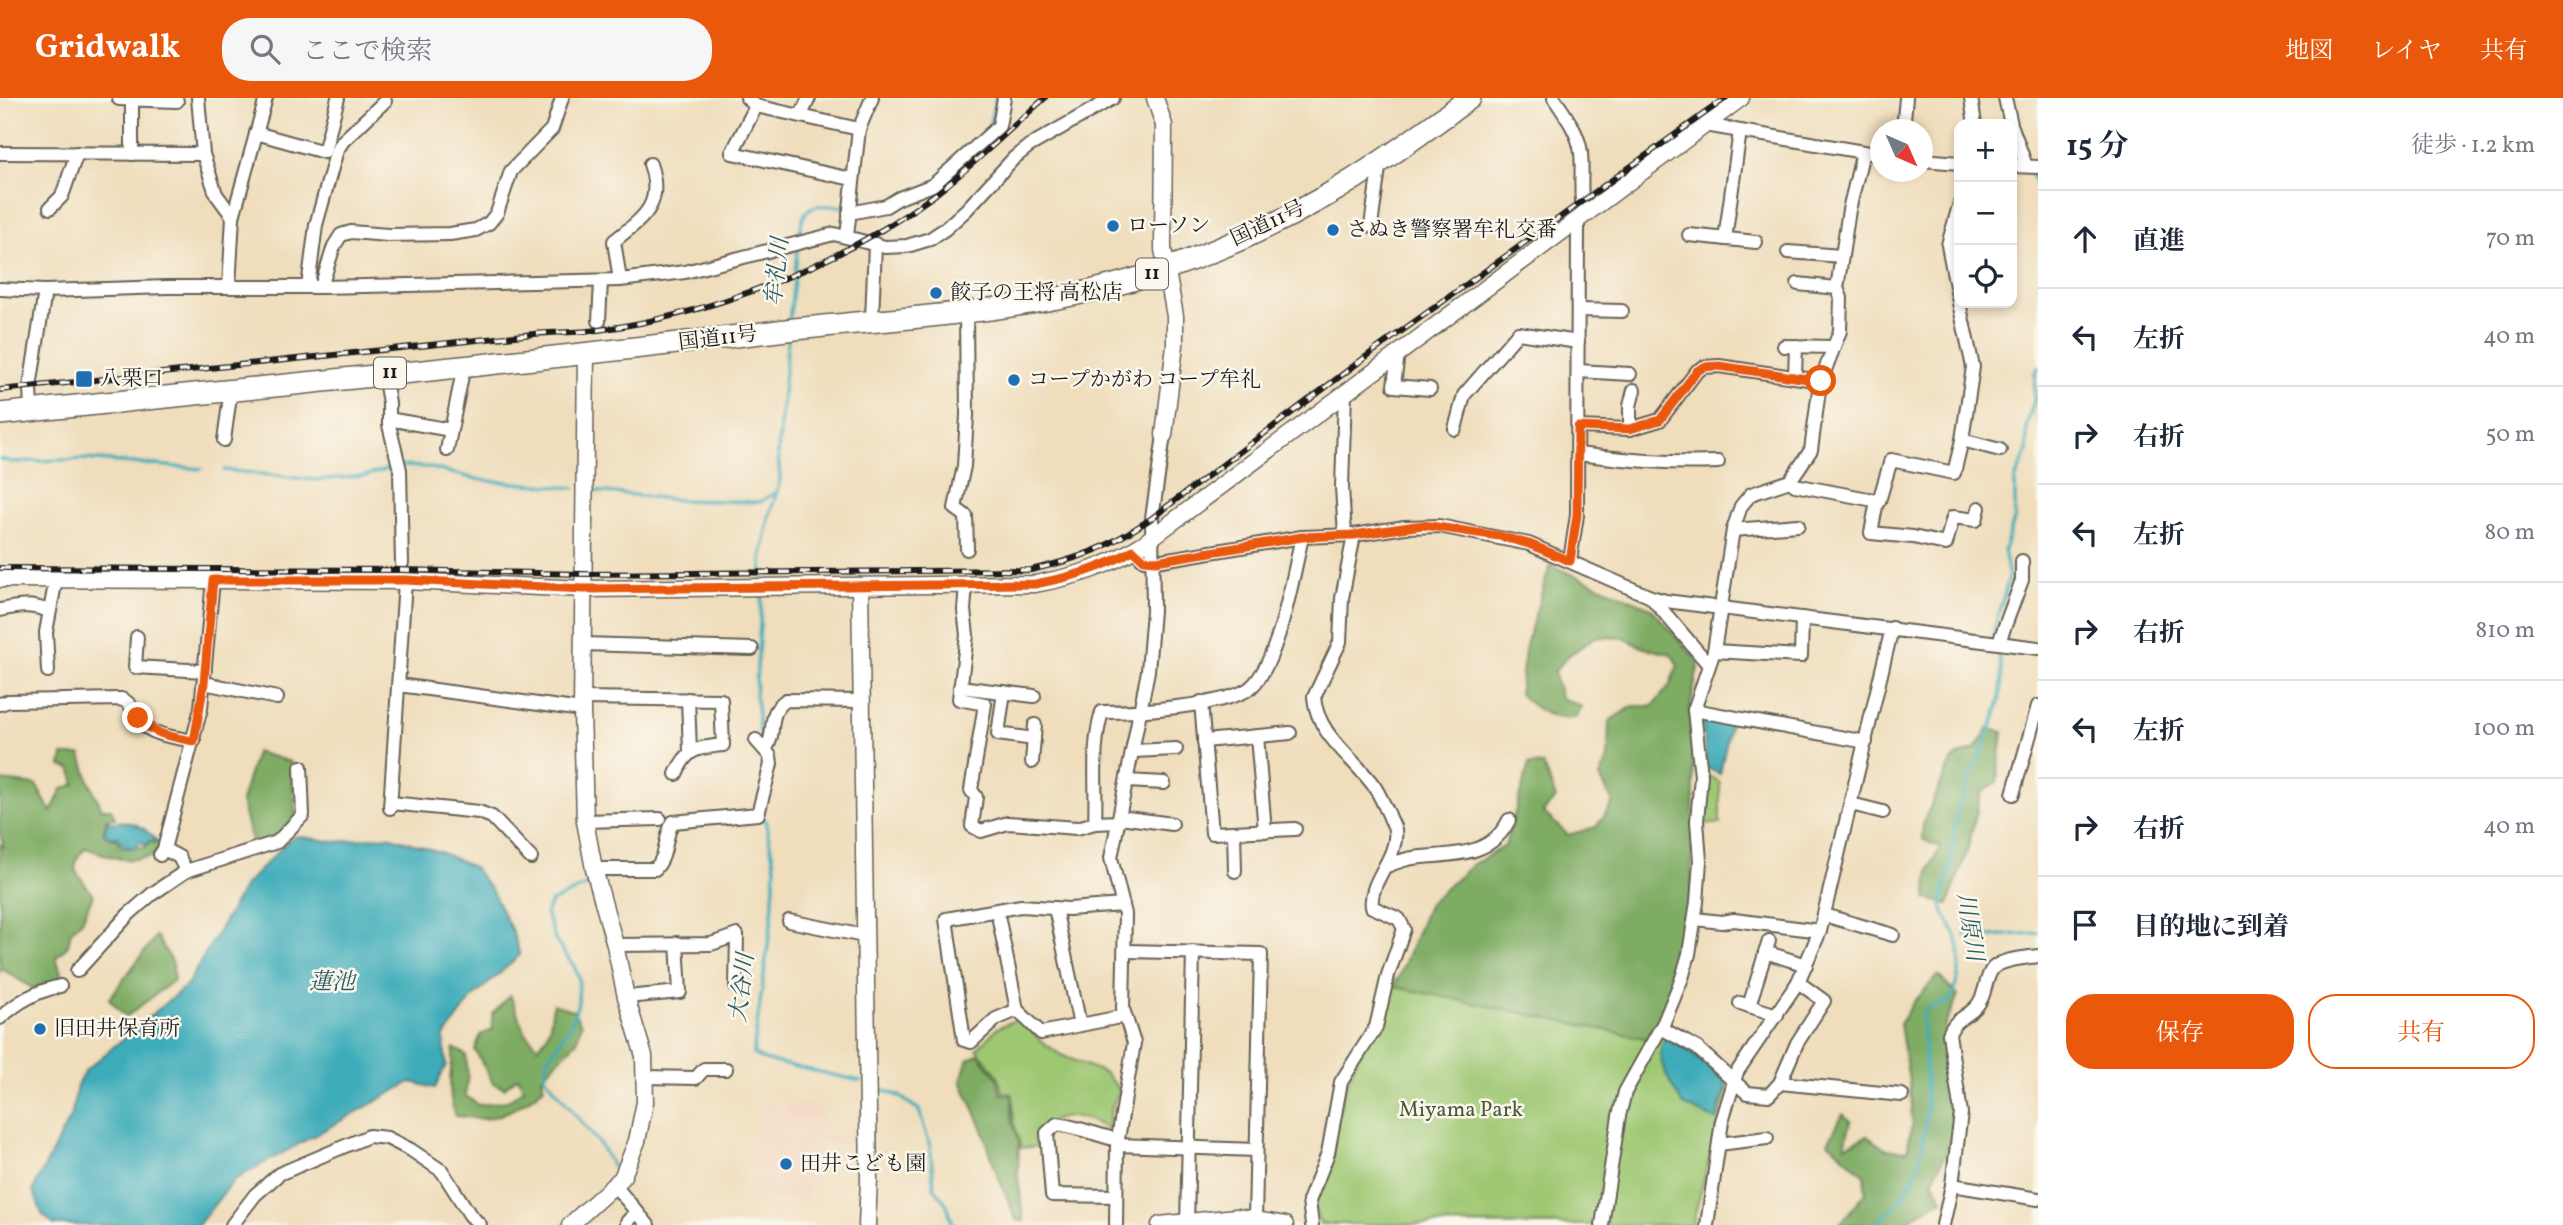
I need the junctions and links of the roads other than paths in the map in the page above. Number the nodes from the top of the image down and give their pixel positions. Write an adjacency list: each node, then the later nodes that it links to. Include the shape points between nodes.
1 (198, 98): 34 (street)
2 (266, 98): 27 (street)
3 (338, 98): 27 (street, via 324,152)
4 (809, 98): 20 (street)
5 (872, 98): 25 (street)
6 (1003, 98): 42 (street, via 999,126 933,185 886,206)
7 (1113, 98): 51 (street, via 1029,146 966,210 930,239 907,246)
8 (1156, 98): 54 (street, via 1164,125)
9 (1470, 98): 35 (highway, 国道11号 / 11)
10 (1553, 98): 44 (street, via 1580,146)
11 (1741, 98): 24 (street)
12 (1906, 98): 21 (street)
13 (1971, 98): 22 (street)
14 (2005, 98): 23 (street)
15 (125, 99): 17 (street); 33 (street)
16 (558, 99): 60 (street, via 552,129 511,171 489,223 476,230 450,233 341,235)
17 (177, 101)
18 (384, 101): 60 (street, via 337,150 316,225)
19 (752, 102): 20 (street); 40 (street, via 733,153)
20 (801, 116): 25 (street)
21 (1904, 119)
22 (1974, 119)
23 (2010, 119)
24 (1705, 125): 26 (street); 44 (street)
25 (859, 129): 40 (street)
26 (1740, 131): 29 (street); 49 (street)
27 (256, 133): 43 (street)
28 (2017, 137): 39 (street)
29 (1863, 152): 32 (street); 53 (street)
30 (0, 153): 31 (street)
31 (77, 153): 33 (street); 41 (street, via 62,196)
32 (1870, 153)
33 (132, 154): 34 (street)
34 (202, 154): 43 (street, via 216,194)
35 (1380, 161): 46 (street); 54 (highway, 国道11号 / 11, via 1282,220)
36 (1933, 161): 37 (street)
37 (1954, 163)
38 (650, 164): 56 (street, via 656,181 650,207 614,241)
39 (2032, 166)
40 (852, 179): 42 (street)
41 (50, 208)
42 (849, 209): 48 (street)
43 (233, 217): 59 (street)
44 (1581, 217): 65 (street); 72 (street)
45 (1954, 224): 55 (street, via 1948,245)
46 (1371, 226)
47 (1689, 235): 49 (street)
48 (847, 236): 51 (street); 56 (street, via 834,234 797,242 685,272)
49 (1725, 239): 50 (street)
50 (1756, 242)
51 (875, 244): 69 (street)
52 (1788, 252): 53 (street)
53 (1842, 256): 61 (street)
54 (1166, 269): 67 (highway, 国道11号 / 11, via 1080,295); 91 (street, via 1175,317)
55 (1954, 277)
56 (620, 280): 57 (street)
57 (601, 281): 60 (street); 68 (street)
58 (1798, 284): 61 (street)
59 (229, 287): 60 (street); 63 (street)
60 (315, 287)
61 (1837, 288): 71 (street, via 1840,331)
62 (0, 289): 63 (street)
63 (45, 291): 84 (street, via 30,387)
64 (1960, 308): 93 (street, via 1973,367)
65 (1578, 310): 66 (street); 70 (street)
66 (1622, 311)
67 (966, 313): 69 (highway, 国道11号 / 11); 106 (street, via 967,415 956,508 966,516)
68 (599, 320)
69 (872, 320): 73 (highway, 国道11号 / 11)
70 (1578, 342): 75 (street); 88 (street, via 1518,333 1464,395)
71 (1834, 347): 78 (street, via 1790,346); 79 (street)
72 (1398, 353): 80 (street, via 1394,386); 83 (street)
73 (586, 354): 74 (highway, 国道11号 / 11); 118 (street)
74 (464, 366): 76 (highway, 国道11号 / 11); 90 (street)
75 (1578, 371): 77 (street); 87 (street)
76 (384, 374): 81 (highway, 国道11号 / 11); 111 (street, via 400,465)
77 (1630, 374)
78 (1796, 377): 79 (street); 89 (street, via 1704,367 1660,420)
79 (1821, 381): 98 (street, via 1811,450)
80 (1430, 389)
81 (231, 390): 84 (highway, 国道11号 / 11); 92 (street)
82 (1634, 390): 89 (street)
83 (1345, 392): 103 (street, via 1342,486); 104 (street)
84 (32, 410): 85 (highway, 国道11号 / 11)
85 (0, 414)
86 (394, 420): 90 (street)
87 (1578, 427): 89 (street); 96 (street)
88 (1455, 429)
89 (1630, 429)
90 (451, 430): 94 (street)
91 (1164, 435): 104 (street)
92 (224, 440)
93 (1962, 440): 95 (street); 99 (street, via 1954,473 1891,460)
94 (447, 450)
95 (2000, 450)
96 (1578, 454): 97 (street, via 1640,462); 109 (street, via 1577,515)
97 (1718, 462)
98 (1790, 481): 99 (street); 102 (street, via 1751,494 1741,506)
99 (1877, 501): 100 (street, via 1871,533 1946,544 1953,517 1976,520)
100 (1979, 508)
101 (1798, 525): 102 (street)
102 (1733, 530): 120 (street)
103 (1350, 535): 105 (street); 109 (street, via 1439,526 1529,544); 175 (street, via 1340,642 1314,697 1317,714 1330,736 1381,797 1395,830)
104 (1152, 536): 107 (street); 108 (street)
105 (1302, 537): 108 (street); 141 (street, via 1269,664 1250,688)
106 (967, 549)
107 (1133, 550): 108 (street); 116 (street, via 1073,577 1035,584)
108 (1153, 561): 146 (street, via 1153,611)
109 (1570, 561): 119 (street)
110 (2022, 561): 126 (street, via 2022,580)
111 (402, 563)
112 (0, 579): 113 (street)
113 (56, 579): 114 (street); 122 (street)
114 (213, 580): 115 (street); 133 (street)
115 (405, 580): 118 (street); 134 (street)
116 (966, 584): 117 (street); 135 (street, via 967,635)
117 (860, 586): 118 (street); 140 (street)
118 (584, 589): 127 (street)
119 (1651, 597): 120 (street); 131 (street)
120 (1722, 607): 123 (street); 130 (street)
121 (0, 610): 122 (street, via 35,606)
122 (48, 611): 132 (street)
123 (1802, 618): 124 (street); 130 (street, via 1801,656)
124 (1892, 628): 126 (street); 153 (street)
125 (137, 637): 133 (street, via 135,667)
126 (1999, 642): 128 (street)
127 (583, 644): 129 (street); 143 (street)
128 (2038, 648)
129 (752, 649)
130 (1714, 651): 131 (street)
131 (1709, 665): 145 (street)
132 (48, 671)
133 (205, 677): 138 (street); 151 (street)
134 (399, 685): 143 (street); 174 (street, via 391,805 480,812 492,817)
135 (960, 687): 136 (street); 169 (street, via 959,699 985,704 971,790 976,797 972,826 981,831 1007,823 1077,828)
136 (1004, 692): 137 (street); 150 (street, via 998,734)
137 (1034, 696)
138 (277, 698)
139 (688, 699): 143 (street); 155 (street); 155 (street, via 721,700 723,745)
140 (861, 701): 176 (street, via 786,700 773,714 770,743 760,745 771,764 758,814 673,822 655,869); 187 (street)
141 (1201, 702): 146 (street); 152 (street)
142 (0, 704): 151 (street, via 121,699 130,702 146,727)
143 (582, 704): 168 (street)
144 (2038, 706): 162 (street)
145 (1694, 710): 153 (street); 183 (street, via 1701,776)
146 (1141, 711): 156 (street); 169 (street, via 1102,712 1094,769)
147 (1035, 725): 150 (street)
148 (1290, 733): 149 (street)
149 (1257, 736): 152 (street); 172 (street)
150 (1034, 740): 157 (street)
151 (194, 741): 177 (street, via 162,852 179,857)
152 (1204, 741): 173 (street, via 1212,833)
153 (1866, 742): 163 (street)
154 (1176, 750): 156 (street)
155 (690, 751): 159 (street)
156 (1133, 751): 160 (street)
157 (1032, 762)
158 (301, 767): 177 (street, via 303,815 277,842)
159 (676, 774)
160 (1127, 781): 161 (street); 166 (street)
161 (1164, 783)
162 (2013, 794)
163 (1851, 803): 164 (street); 182 (street)
164 (1883, 813)
165 (660, 819): 168 (street)
166 (1120, 820): 169 (street); 170 (street); 179 (street, via 1111,859)
167 (1509, 820): 175 (street, via 1503,832 1475,852 1412,858)
168 (585, 821): 176 (street)
169 (1095, 823)
170 (1172, 824)
171 (1295, 829): 172 (street)
172 (1265, 831): 173 (street)
173 (1234, 832): 178 (street)
174 (531, 858)
175 (1387, 866): 231 (street, via 1371,898 1373,907 1399,919 1404,929 1376,1027 1341,1082 1328,1153 1309,1201)
176 (594, 869): 189 (street)
177 (186, 871): 194 (street, via 129,914)
178 (1236, 871)
179 (1123, 905): 180 (street); 190 (street)
180 (1055, 908): 181 (street); 203 (street)
181 (997, 910): 199 (street); 199 (street, via 946,919 964,1040 971,1042 996,1019)
182 (1824, 915): 185 (street); 186 (street)
183 (1695, 919): 185 (street); 204 (street, via 1682,978)
184 (789, 920): 187 (street)
185 (1820, 931): 193 (street)
186 (1893, 935)
187 (864, 936): 227 (street)
188 (677, 943): 189 (street); 197 (street, via 710,944 737,935); 198 (street, via 680,992)
189 (615, 944): 198 (street)
190 (1126, 951): 191 (street); 201 (street)
191 (1193, 953): 213 (street); 214 (street, via 1261,954)
192 (2038, 956): 215 (street, via 2000,963 1991,970 1982,999 1949,1034 1961,1113)
193 (1806, 965): 195 (street); 200 (street, via 1767,946 1744,1004)
194 (77, 971)
195 (1798, 982): 200 (street); 208 (street, via 1824,1001 1797,1043)
196 (60, 986): 202 (street, via 19,1000)
197 (736, 987)
198 (626, 997): 206 (street, via 644,1056)
199 (1017, 1010): 203 (street, via 1041,1033)
200 (1777, 1015): 207 (street)
201 (1125, 1016): 203 (street); 211 (street, via 1134,1042)
202 (0, 1018)
203 (1080, 1025)
204 (1661, 1028): 207 (street, via 1697,1048); 232 (street, via 1625,1092)
205 (726, 1069): 206 (street, via 704,1069 696,1078)
206 (645, 1077): 216 (street, via 637,1142)
207 (1734, 1083): 208 (street, via 1746,1093 1769,1095); 212 (street)
208 (1780, 1083): 209 (street)
209 (1902, 1095)
210 (1767, 1138): 212 (street)
211 (1117, 1142): 213 (street); 217 (street); 217 (street, via 1057,1124 1047,1133 1052,1195)
212 (1719, 1144): 233 (street)
213 (1188, 1147): 214 (street); 221 (street)
214 (1256, 1150): 220 (street)
215 (1952, 1185): 218 (street); 234 (street)
216 (615, 1186): 219 (street); 224 (street)
217 (1116, 1196): 228 (street)
218 (2038, 1199)
219 (637, 1212): 225 (street); 226 (street)
220 (1255, 1219): 221 (street); 230 (street)
221 (1187, 1223): 229 (street)
222 (232, 1225): 223 (street, via 279,1174 369,1136 387,1138 442,1171)
223 (480, 1225)
224 (570, 1225)
225 (628, 1225)
226 (648, 1225)
227 (867, 1225)
228 (1116, 1225)
229 (1160, 1225)
230 (1285, 1225)
231 (1312, 1225)
232 (1602, 1225)
233 (1707, 1225)
234 (1943, 1225)

